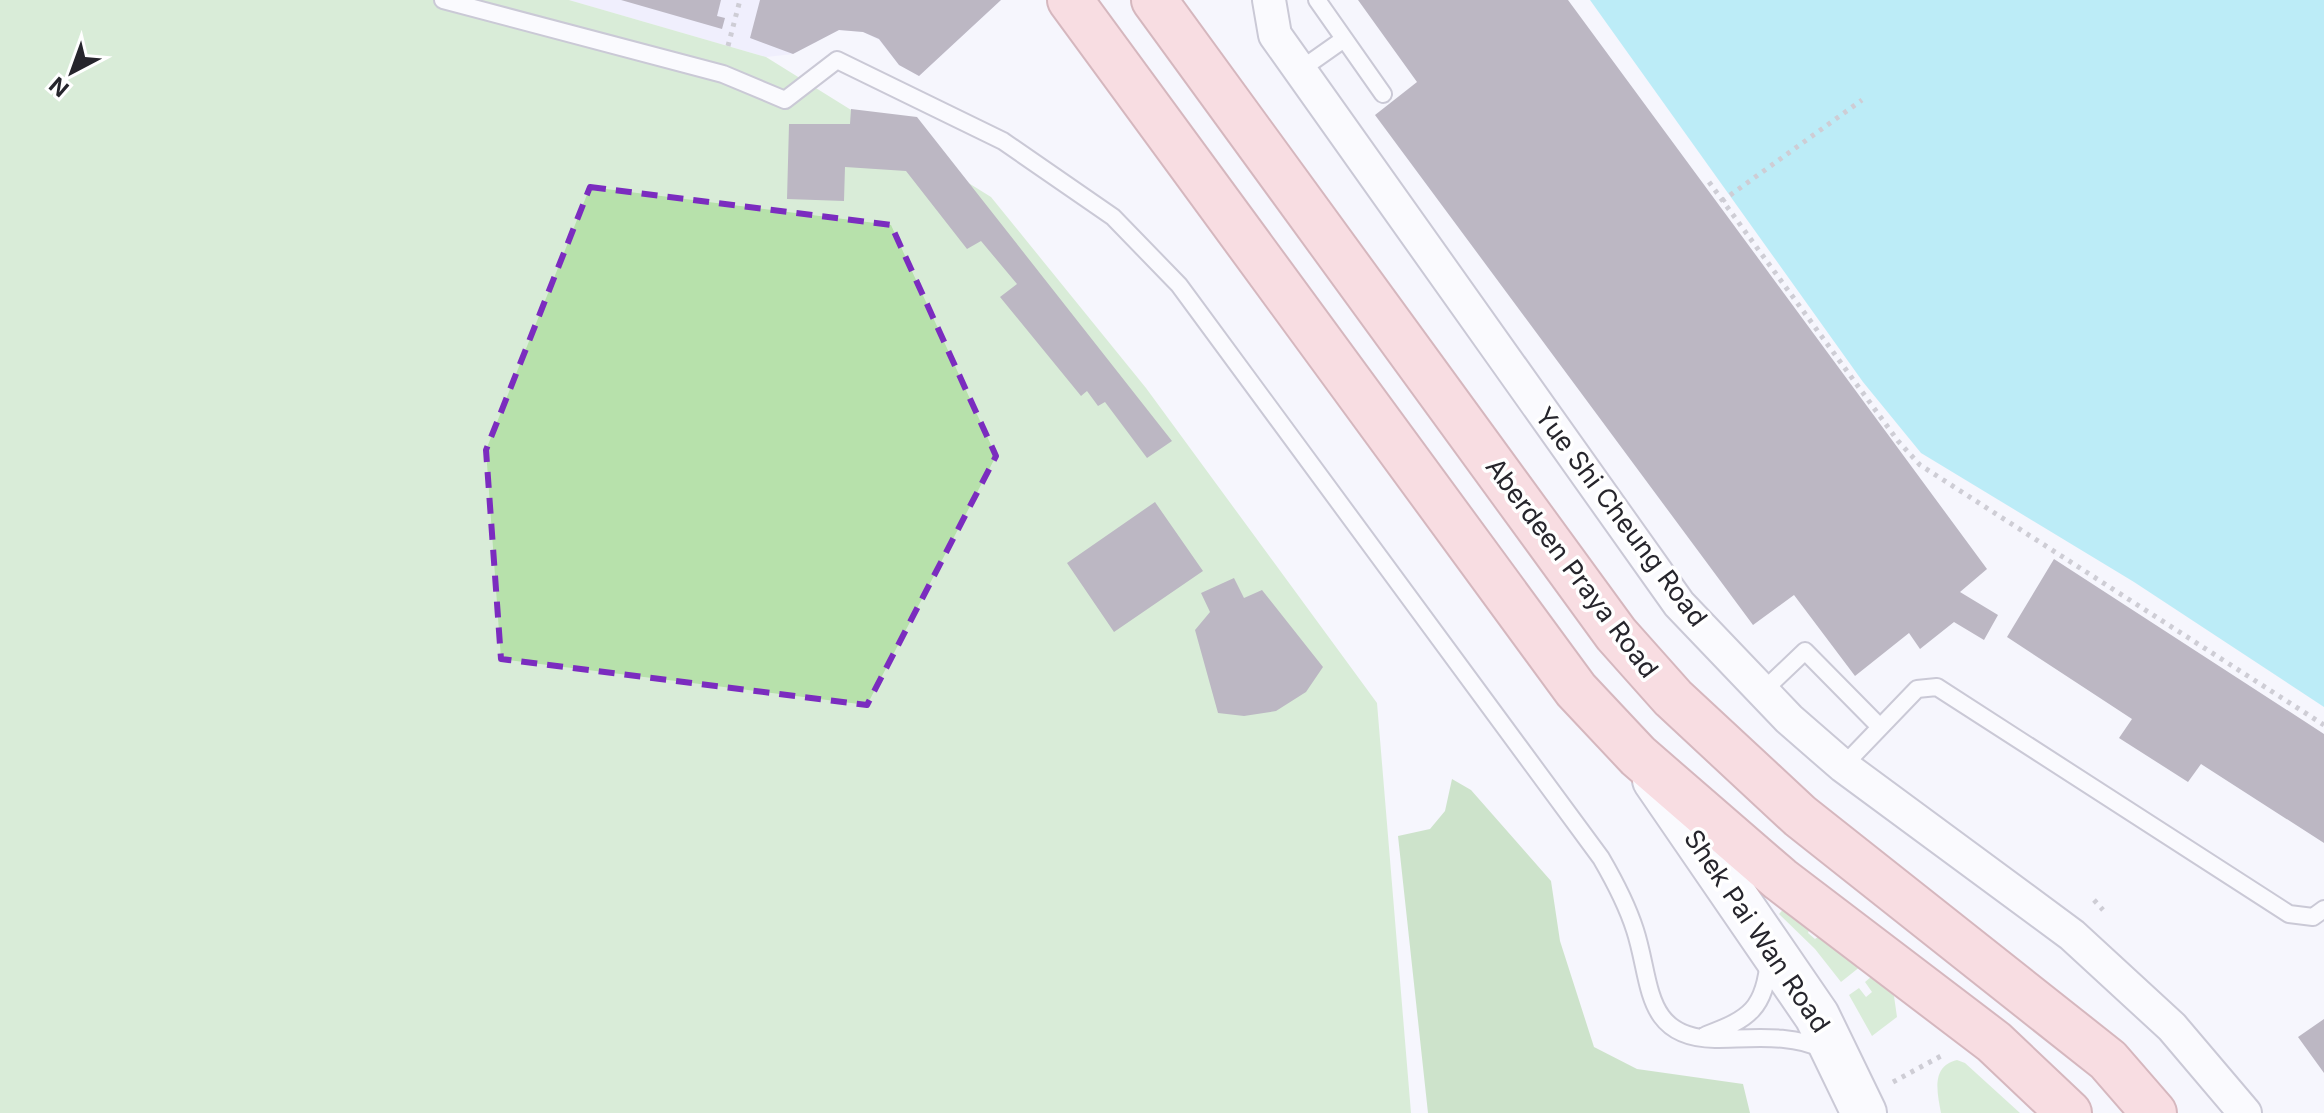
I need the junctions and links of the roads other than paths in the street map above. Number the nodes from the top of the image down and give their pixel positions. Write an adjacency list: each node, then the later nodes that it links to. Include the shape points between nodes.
1 (443, 0): 15 (lane, via 723,74 785,100 837,60 1003,141 1113,217 1179,285 1601,858 1635,929 1652,1002 1660,1015)
2 (1070, 0): 11 (main road, via 1534,635)
3 (1154, 0): 19 (main road, Aberdeen Praya Road, via 1591,600 1673,698 1800,816 2108,1060)
4 (1269, 0): 7 (street, Yue Shi Cheung Road, via 1275,35)
5 (1317, 0): 6 (lane)
6 (1344, 39): 7 (lane); 8 (lane)
7 (1300, 70): 9 (street, Yue Shi Cheung Road, via 1679,604)
8 (1383, 94)
9 (1763, 691): 10 (lane, via 1805,651); 12 (street, Yue Shi Cheung Road)
10 (1880, 727): 12 (lane); 13 (lane, via 1917,689 1937,687 2289,914 2313,917)
11 (1638, 756): 14 (main road, Shek Pai Wan Road); 18 (main road, via 1780,879 1994,1042)
12 (1843, 766): 20 (street, Yue Shi Cheung Road, via 2072,935 2172,1027)
13 (2324, 909)
14 (1770, 949): 15 (lane, via 1761,994 1744,1021); 16 (main road, Shek Pai Wan Road)
15 (1690, 1037): 16 (lane, via 1778,1039 1817,1046)
16 (1840, 1059): 17 (main road, Shek Pai Wan Road)
17 (1864, 1113)
18 (2069, 1113)
19 (2154, 1113)
20 (2245, 1113)

